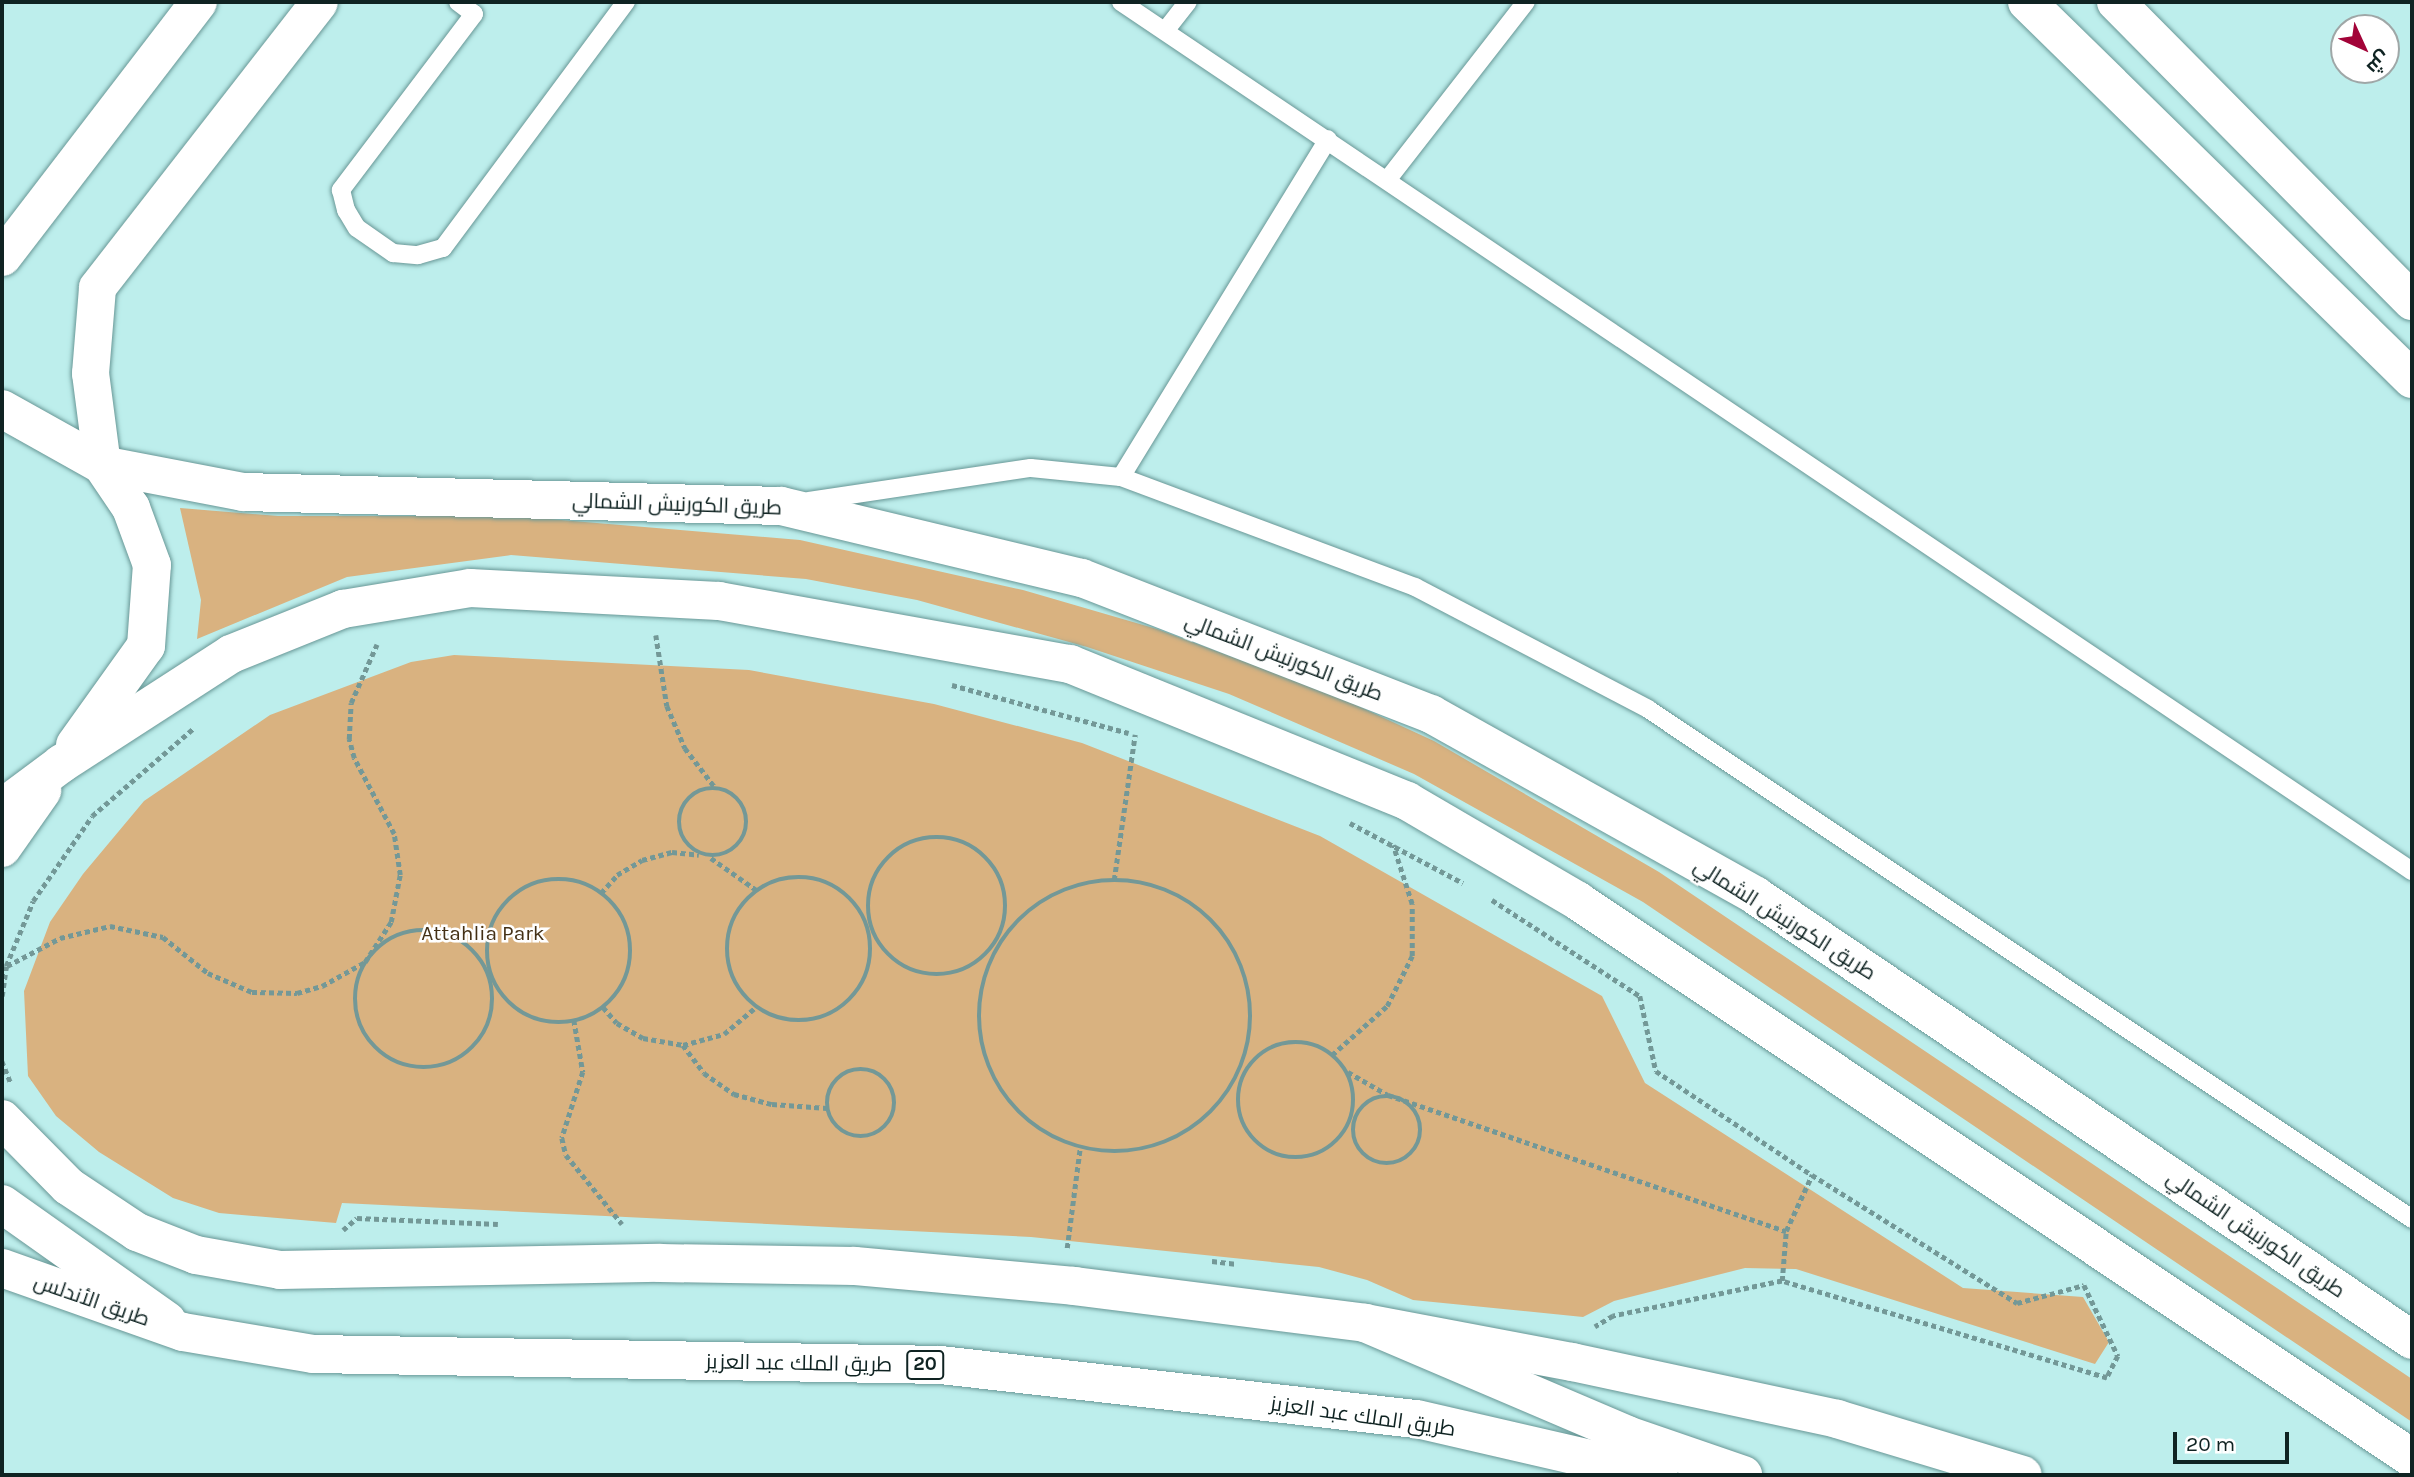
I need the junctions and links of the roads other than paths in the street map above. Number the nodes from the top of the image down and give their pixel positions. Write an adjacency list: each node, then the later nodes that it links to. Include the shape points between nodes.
1 (198, 2): 14 (street)
2 (320, 2): 18 (street, via 97,287 90,373)
3 (458, 2): 10 (lane)
4 (626, 2): 10 (lane, via 443,248 418,255 393,253 357,228 341,190)
5 (1121, 2): 11 (lane)
6 (1188, 2): 11 (lane)
7 (1527, 2): 13 (lane)
8 (2027, 2): 16 (main road)
9 (2116, 2): 15 (main road)
10 (479, 8)
11 (1165, 31): 12 (lane)
12 (1328, 139): 13 (lane); 19 (lane)
13 (1388, 179): 24 (lane)
14 (2, 257)
15 (2412, 301)
16 (2412, 379)
17 (2, 409): 18 (main road, طريق الكورنيش الشمالي)
18 (102, 465): 20 (main road, طريق الكورنيش الشمالي, via 243,492); 21 (main road, via 131,508 152,565 146,646)
19 (1121, 477): 20 (lane, via 1031,468); 27 (lane, via 1415,587 1648,709)
20 (781, 506): 31 (main road, طريق الكورنيش الشمالي, via 1082,578 1431,714 1756,896)
21 (61, 764): 22 (main road); 23 (main road); 32 (main road, via 231,654 343,608 470,588 719,601 1070,664 1407,801 1578,901)
22 (2, 808)
23 (2, 848)
24 (2412, 871)
25 (2, 1119): 29 (main road, via 68,1186 137,1232 196,1255 280,1270 855,1266 1074,1286)
26 (2, 1204): 30 (main road)
27 (2412, 1219)
28 (2, 1268): 30 (main road, طريق الأندلس)
29 (1364, 1323): 34 (main road, via 1627,1436); 35 (main road, via 1837,1419)
30 (183, 1332): 33 (main road, طريق الملك عبد العزيز / 20, via 313,1354 941,1365 1417,1419)
31 (2412, 1340)
32 (2412, 1458)
33 (1659, 1475)
34 (1743, 1475)
35 (2023, 1475)

